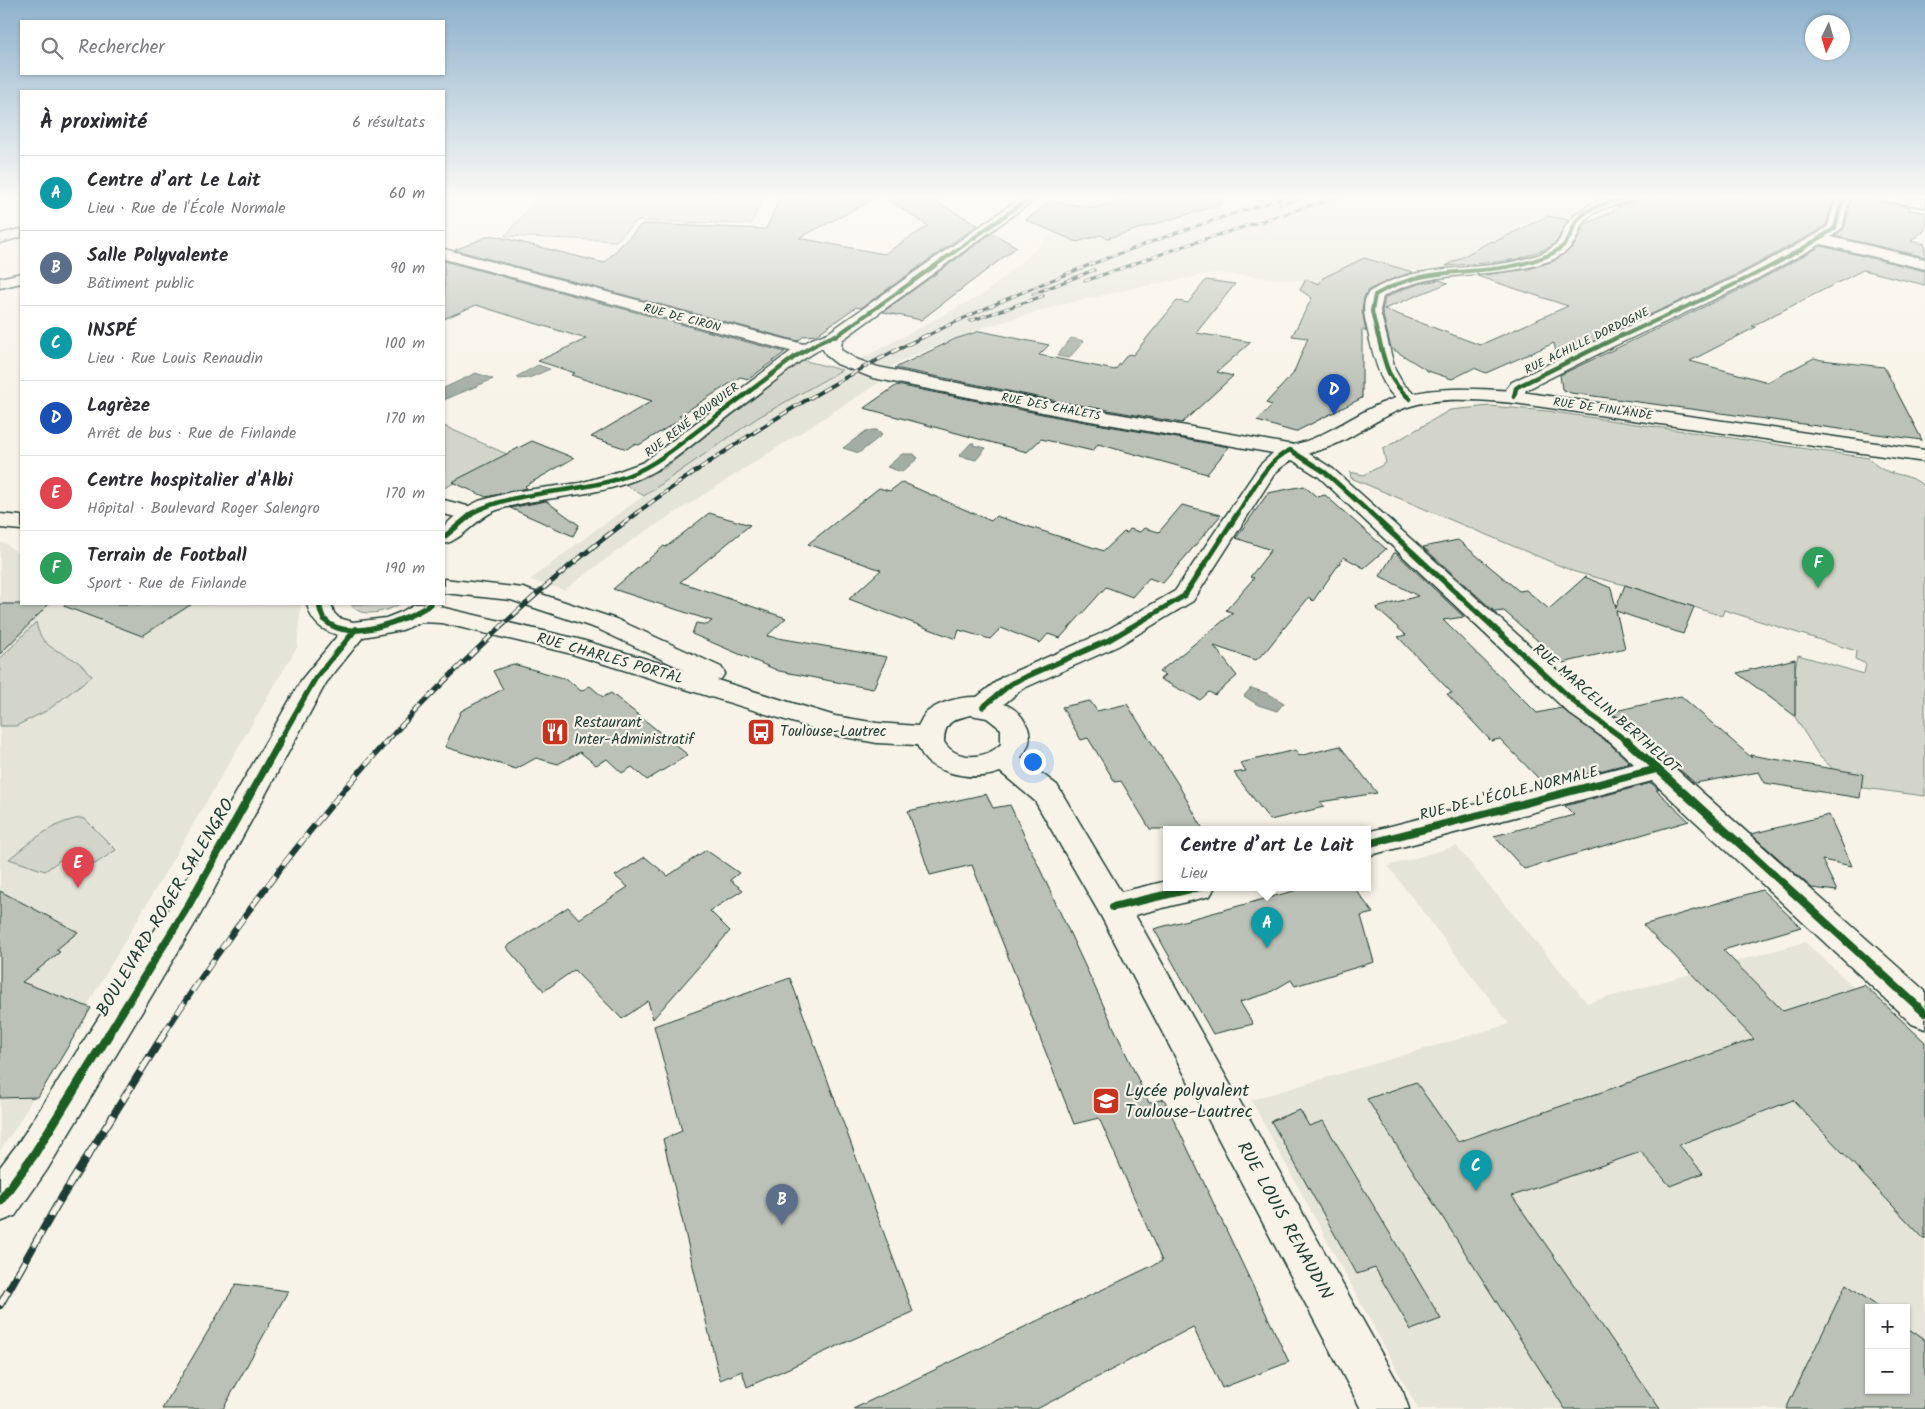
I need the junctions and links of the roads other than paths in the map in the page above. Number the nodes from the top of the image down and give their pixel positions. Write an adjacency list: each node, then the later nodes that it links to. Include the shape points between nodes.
1 (477, 263): 8 (street, RUE DE CIRON)
2 (938, 263): 7 (street, RUE RENÉ ROUQUIER)
3 (1522, 263): 10 (street, via 1404,280 1385,287 1376,295 1372,311 1386,370 1396,387)
4 (1776, 263): 9 (street, RUE ACHILLE DORDOGNE, via 1519,386)
5 (20, 280): 6 (street)
6 (1, 284)
7 (834, 336): 8 (street, RUE RENÉ ROUQUIER); 11 (street, RUE DES CHALETS, via 833,353 873,372 1062,410)
8 (805, 350): 14 (street, RUE RENÉ ROUQUIER, via 651,466 604,483 511,499)
9 (1514, 397): 10 (street, RUE DE FINLANDE, via 1451,393); 12 (street, RUE DE FINLANDE)
10 (1410, 399): 11 (street, RUE DE FINLANDE, via 1324,442)
11 (1290, 450): 22 (street, via 1267,469 1184,596 1109,640 1012,683); 26 (street, RUE MARCELIN BERTHELOT, via 1326,473 1580,708 1621,736)
12 (1925, 456)
13 (445, 507): 14 (street)
14 (470, 514): 17 (street, RUE RENÉ ROUQUIER)
15 (0, 521): 16 (street)
16 (20, 523)
17 (445, 536)
18 (445, 586): 23 (street, RUE CHARLES PORTAL, via 514,593 607,624)
19 (319, 605): 21 (street, via 326,622)
20 (423, 609): 21 (street, via 387,626); 23 (street, RUE CHARLES PORTAL, via 578,647)
21 (356, 630): 31 (street, BOULEVARD ROGER SALENGRO, via 315,679 188,906 33,1156)
22 (983, 707): 24 (street, via 957,707 946,712 933,722); 25 (street, via 996,710 1013,724 1016,743)
23 (802, 715): 24 (street, RUE CHARLES PORTAL, via 877,733)
24 (928, 736): 25 (street, via 930,745 947,762 976,767)
25 (1003, 759): 29 (street, RUE LOUIS RENAUDIN, via 1046,793)
26 (1657, 769): 27 (street, RUE DE L'ÉCOLE NORMALE); 30 (street, RUE MARCELIN BERTHELOT)
27 (1371, 843)
28 (1182, 891): 29 (street)
29 (1113, 907): 32 (street, RUE LOUIS RENAUDIN)
30 (1925, 1013)
31 (0, 1201)
32 (1386, 1409)

